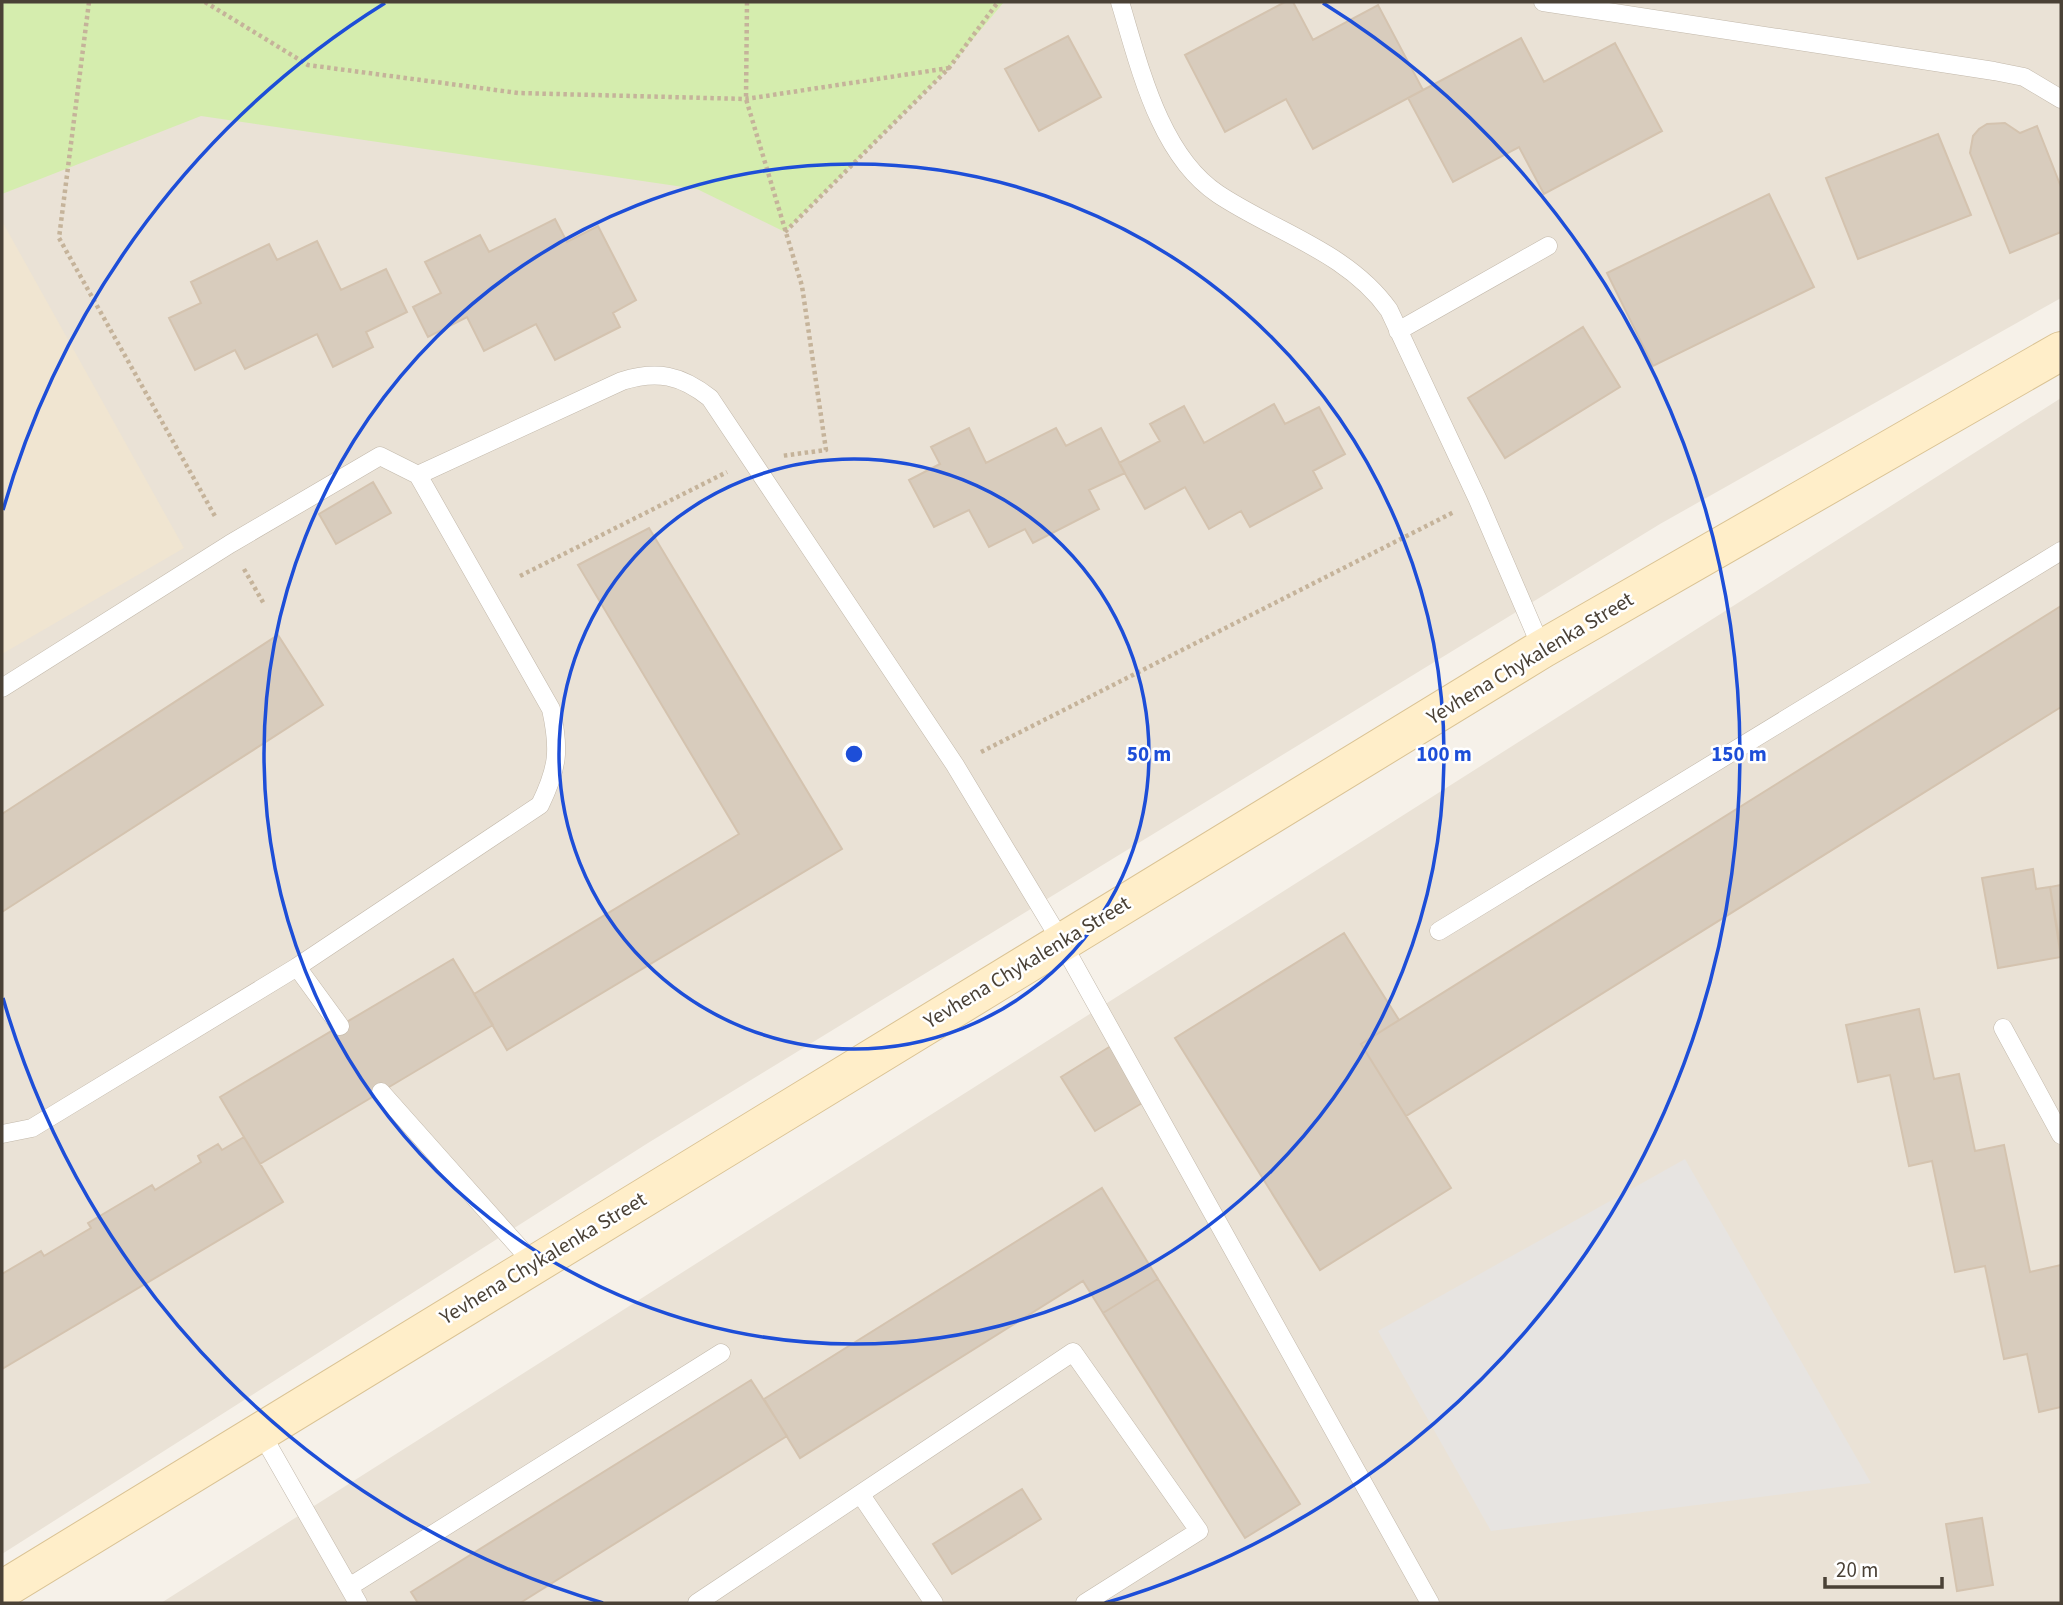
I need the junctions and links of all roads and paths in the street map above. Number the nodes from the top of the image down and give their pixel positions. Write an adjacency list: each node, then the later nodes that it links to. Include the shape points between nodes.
1 (89, 2): 17 (path, via 59,237)
2 (205, 2): 8 (path, via 307,65 518,93)
3 (747, 2): 8 (path)
4 (998, 2): 7 (path)
5 (1120, 2): 12 (lane, via 1145,91 1191,168 1215,192 1346,266 1372,286)
6 (1543, 2): 9 (lane, via 1994,71 2024,77)
7 (949, 68): 8 (path); 10 (path)
8 (746, 99): 10 (path)
9 (2061, 99)
10 (785, 232): 14 (path, via 802,286 826,450)
11 (1548, 246): 12 (lane)
12 (1398, 331): 16 (lane)
13 (2061, 351): 21 (main road, Yevhena Chykalenka Street)
14 (751, 460): 15 (lane, via 709,398 691,383 645,374); 19 (path); 23 (lane)
15 (418, 475): 17 (lane, via 380,456); 26 (lane, via 551,709 558,741 555,775 540,805)
16 (1478, 500): 21 (lane); 23 (path)
17 (230, 544): 20 (path); 22 (lane)
18 (2061, 551): 24 (lane)
19 (520, 576)
20 (264, 604)
21 (1542, 649): 25 (main road, Yevhena Chykalenka Street)
22 (2, 688)
23 (955, 765): 25 (lane)
24 (1439, 931)
25 (1062, 940): 32 (main road, Yevhena Chykalenka Street); 42 (lane)
26 (297, 967): 27 (lane); 30 (lane, via 32,1128)
27 (340, 1026)
28 (2003, 1028): 31 (lane)
29 (381, 1092): 32 (lane)
30 (2, 1133)
31 (2061, 1135)
32 (534, 1264): 34 (main road, Yevhena Chykalenka Street)
33 (721, 1353): 36 (lane)
34 (260, 1432): 36 (lane); 37 (main road, Yevhena Chykalenka Street)
35 (861, 1494): 39 (lane); 40 (lane); 41 (lane, via 1073,1352 1199,1531)
36 (349, 1587): 38 (lane)
37 (2, 1590)
38 (358, 1603)
39 (697, 1603)
40 (934, 1603)
41 (1085, 1603)
42 (1430, 1603)

